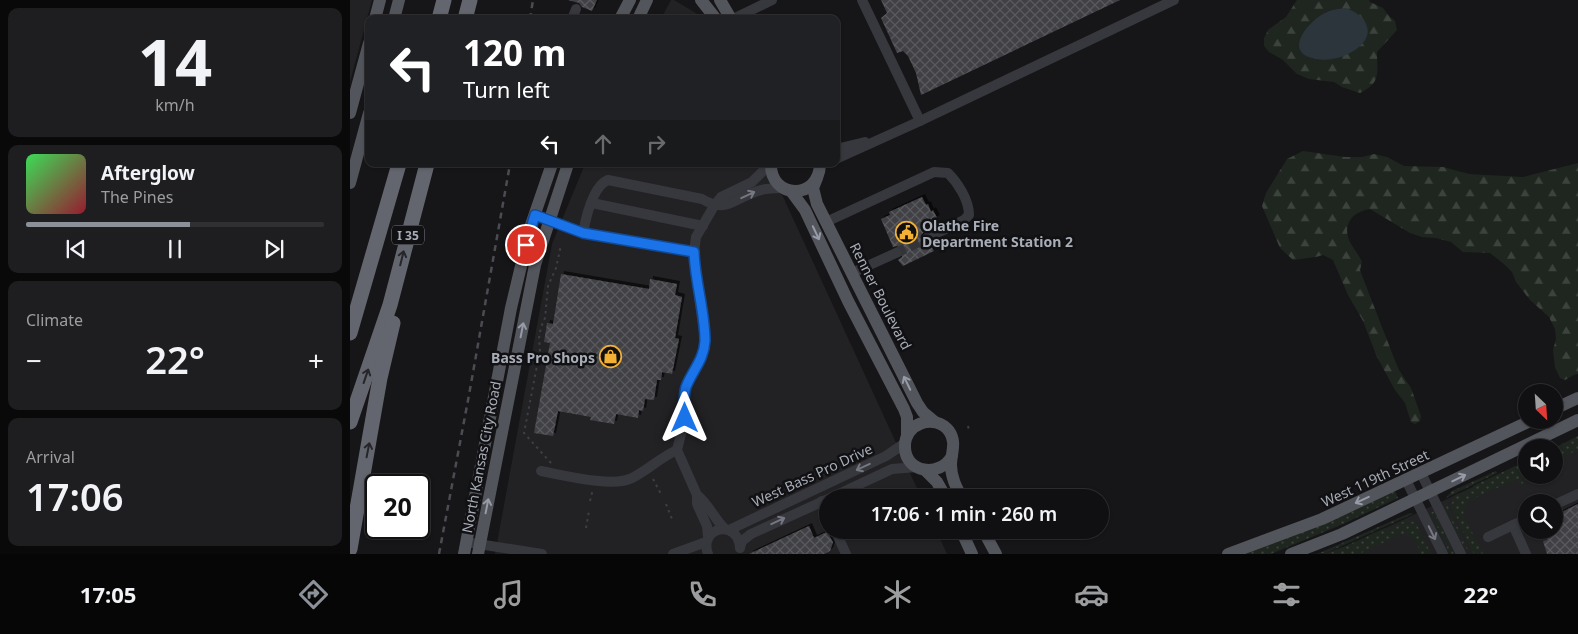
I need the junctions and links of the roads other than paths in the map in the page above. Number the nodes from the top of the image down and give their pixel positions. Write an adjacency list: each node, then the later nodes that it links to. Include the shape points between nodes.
1 (380, 0): 14 (main road)
2 (399, 0): 15 (main road)
3 (444, 0): 16 (highway)
4 (470, 0): 17 (highway)
5 (630, 0): 19 (main road)
6 (647, 0): 20 (main road)
7 (701, 0): 21 (main road)
8 (720, 0): 22 (main road)
9 (772, 0): 23 (street)
10 (862, 0): 26 (street)
11 (1174, 0): 12 (street)
12 (1162, 3): 26 (street)
13 (576, 8): 18 (street)
14 (376, 15)
15 (395, 15)
16 (440, 15)
17 (466, 15)
18 (573, 15)
19 (622, 15)
20 (640, 15)
21 (713, 15)
22 (729, 15)
23 (740, 15)
24 (365, 58): 25 (main road)
25 (350, 113)
26 (920, 121): 28 (street)
27 (365, 128): 38 (main road)
28 (885, 136): 29 (street); 30 (street)
29 (840, 148)
30 (840, 157)
31 (398, 167): 50 (highway, I 35)
32 (426, 167): 53 (highway, I 35, one-way to 32)
33 (551, 167): 42 (main road, North Kansas City Road)
34 (567, 167): 43 (main road, North Kansas City Road)
35 (768, 167): 41 (street, via 752,182 721,197)
36 (771, 167): 39 (main road, via 773,177)
37 (821, 169): 39 (main road, via 806,189); 44 (main road, Renner Boulevard, via 813,188)
38 (350, 183)
39 (787, 190): 41 (street, one-way to 39, via 724,206 756,191); 61 (main road, one-way to 61, via 805,210 904,409)
40 (592, 203): 41 (street, via 600,185 613,180 702,199); 45 (street); 46 (street)
41 (714, 206): 45 (street)
42 (535, 215): 43 (street); 86 (main road, North Kansas City Road, via 511,308)
43 (549, 220): 46 (street); 86 (main road, North Kansas City Road, one-way to 43)
44 (826, 222): 47 (street, via 934,172 948,173 957,182 969,215); 51 (main road, Renner Boulevard)
45 (703, 226): 48 (street, via 696,237)
46 (583, 233): 48 (street)
47 (927, 238)
48 (694, 252): 62 (street, via 705,340 703,354 686,387 685,418)
49 (896, 253): 51 (street)
50 (369, 270): 52 (highway, via 356,282); 54 (highway, I 35)
51 (852, 273): 59 (main road, Renner Boulevard, one-way to 51, via 917,403)
52 (350, 300)
53 (390, 306): 58 (highway, I 35, one-way to 53); 85 (highway, one-way to 53, via 393,322)
54 (350, 333)
55 (1578, 398): 56 (main road)
56 (1563, 406)
57 (1578, 420): 71 (main road, one-way to 57)
58 (350, 422)
59 (935, 422): 61 (main road, via 919,424); 63 (main road, via 952,435)
60 (1518, 427): 66 (main road, West 119th Street)
61 (906, 439): 64 (main road, via 907,457); 79 (street, West Bass Pro Drive, one-way to 79, via 886,456)
62 (677, 450): 65 (street, via 632,478 614,483); 73 (street)
63 (952, 456): 64 (main road, via 940,468); 70 (main road)
64 (921, 468): 68 (street, West Bass Pro Drive, via 892,469); 69 (main road)
65 (541, 471)
66 (1421, 473): 67 (main road, West 119th Street); 71 (street)
67 (1406, 480): 74 (street); 94 (main road, West 119th Street, one-way to 94, via 1322,519)
68 (848, 489)
69 (941, 489)
70 (958, 489)
71 (1430, 492): 74 (main road); 97 (street)
72 (1578, 494): 75 (street)
73 (697, 495): 79 (street, via 704,500 719,524); 81 (street, via 707,526)
74 (1415, 498): 95 (main road, via 1342,534); 96 (street, one-way to 96)
75 (1563, 501)
76 (819, 502): 87 (street, West Bass Pro Drive, one-way to 76, via 742,541 751,534)
77 (1518, 522): 78 (street)
78 (1513, 525): 80 (street); 98 (street)
79 (727, 529): 81 (street, West Bass Pro Drive, via 718,530); 87 (street, via 738,537)
80 (1488, 536)
81 (707, 539): 89 (street); 90 (street)
82 (838, 539): 91 (street)
83 (965, 539): 92 (main road)
84 (987, 539): 93 (main road)
85 (350, 550)
86 (470, 550): 88 (street)
87 (739, 551)
88 (542, 554)
89 (673, 554)
90 (708, 554)
91 (846, 554)
92 (972, 554)
93 (996, 554)
94 (1228, 554)
95 (1291, 554)
96 (1443, 554)
97 (1461, 554)
98 (1526, 554)

